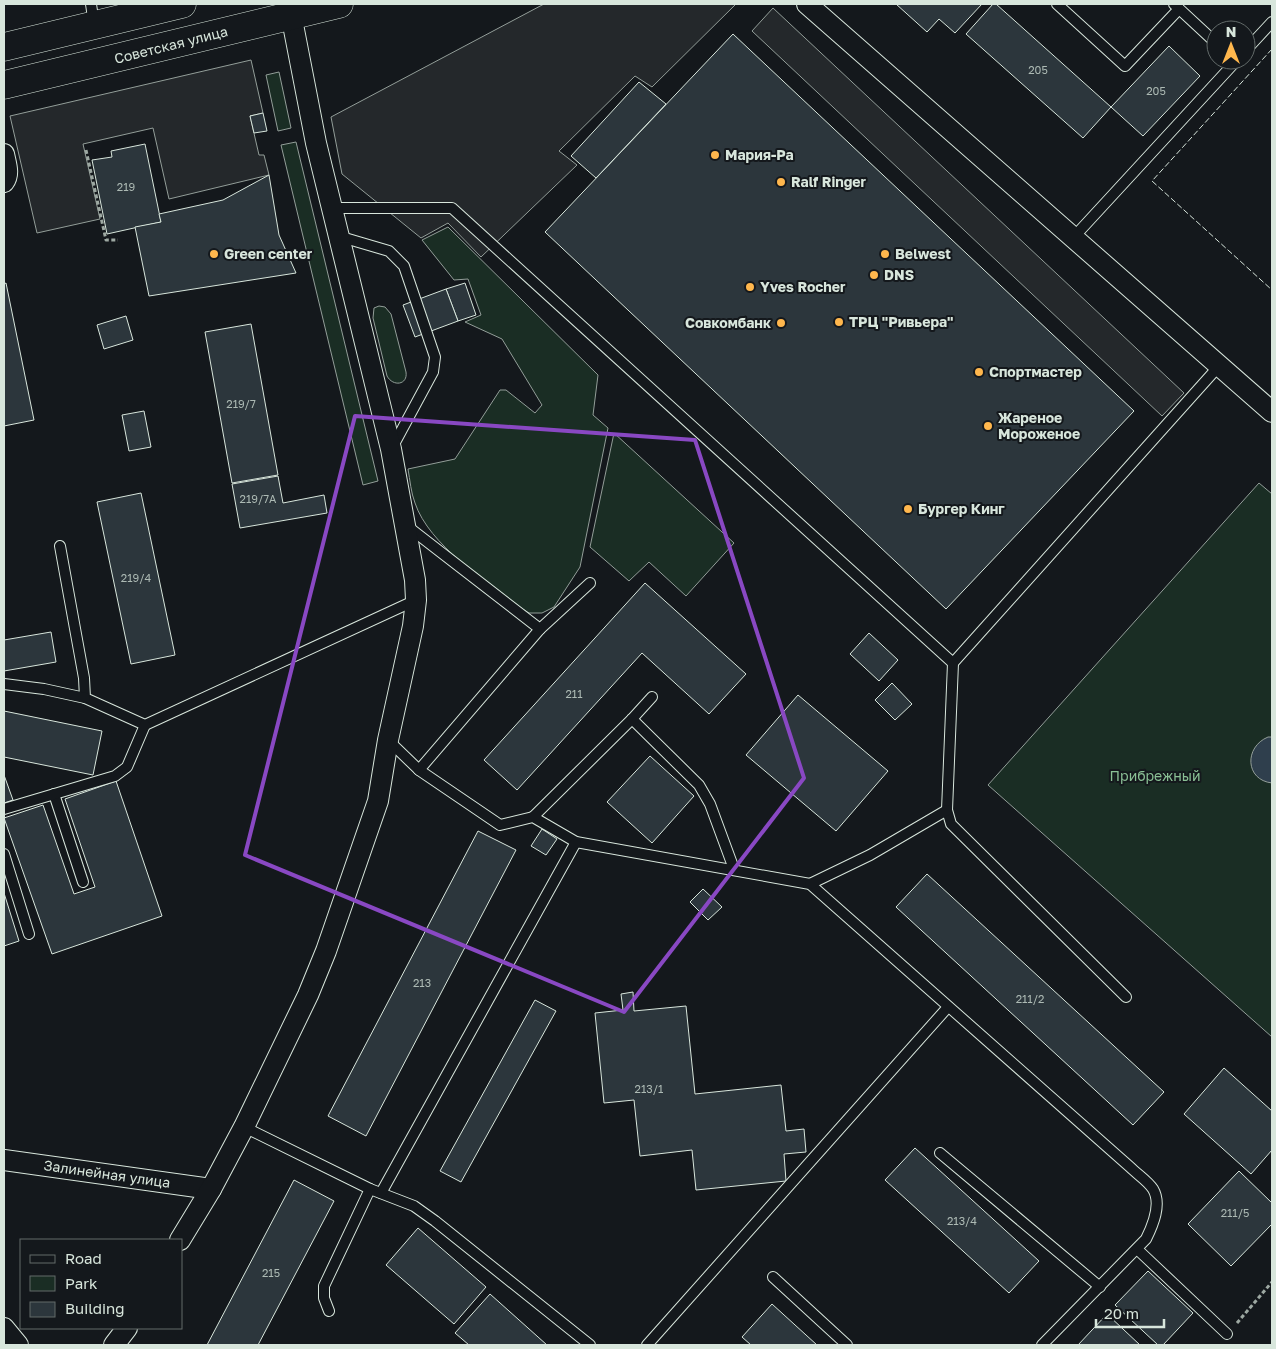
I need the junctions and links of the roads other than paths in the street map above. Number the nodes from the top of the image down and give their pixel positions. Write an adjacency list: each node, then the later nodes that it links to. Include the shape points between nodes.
1 (182, 4): 7 (main road)
2 (339, 4): 6 (main road, Советская улица)
3 (807, 4): 19 (street)
4 (1057, 4): 5 (lane, via 1125,66)
5 (1176, 6): 9 (lane)
6 (290, 10): 12 (main road, Советская улица); 17 (street)
7 (93, 15): 11 (main road); 12 (main road)
8 (1272, 22): 10 (lane)
9 (1206, 34)
10 (1256, 39)
11 (4, 47)
12 (103, 62): 14 (main road, Советская улица)
13 (1226, 70): 19 (lane)
14 (4, 85)
15 (4, 154): 16 (street, via 7,175)
16 (4, 182)
17 (332, 208): 18 (street); 28 (lane, via 452,208)
18 (338, 236): 22 (street); 22 (lane, via 389,252 404,266 435,356 433,372)
19 (1073, 238): 20 (street)
20 (1219, 366): 21 (street); 28 (lane)
21 (1272, 412)
22 (391, 449): 23 (street)
23 (406, 526): 26 (street); 27 (lane)
24 (60, 546): 31 (lane)
25 (590, 583): 27 (lane)
26 (416, 600): 33 (lane); 34 (street)
27 (540, 629): 35 (lane)
28 (952, 663): 38 (lane)
29 (4, 684): 31 (lane)
30 (652, 696): 32 (lane)
31 (85, 698): 33 (lane)
32 (632, 719): 39 (lane); 42 (lane, via 699,785 713,811)
33 (145, 725): 36 (lane, via 123,772)
34 (388, 740): 35 (lane); 48 (street, via 378,801 326,951)
35 (419, 770): 39 (lane, via 500,825)
36 (54, 794): 37 (lane); 43 (lane)
37 (4, 810)
38 (947, 810): 44 (lane); 46 (lane, via 951,824)
39 (533, 817): 40 (lane)
40 (576, 842): 42 (lane); 53 (lane)
41 (4, 854): 45 (lane)
42 (734, 869): 44 (lane)
43 (83, 882)
44 (810, 884): 47 (lane)
45 (29, 934)
46 (1126, 997)
47 (948, 1007): 55 (lane, via 1154,1190 1154,1223); 63 (lane)
48 (244, 1127): 51 (street); 52 (lane)
49 (940, 1152): 57 (lane)
50 (4, 1160): 51 (street, Залинейная улица)
51 (211, 1189): 54 (street)
52 (370, 1189): 53 (lane); 58 (lane, via 324,1286 324,1298)
53 (381, 1193): 62 (lane, via 414,1206 435,1221)
54 (181, 1239)
55 (1137, 1249): 57 (lane); 60 (lane)
56 (773, 1278): 64 (lane)
57 (1100, 1287): 65 (lane)
58 (330, 1311)
59 (126, 1329): 61 (street)
60 (1227, 1334)
61 (114, 1345)
62 (590, 1345)
63 (647, 1345)
64 (848, 1345)
65 (1042, 1345)

